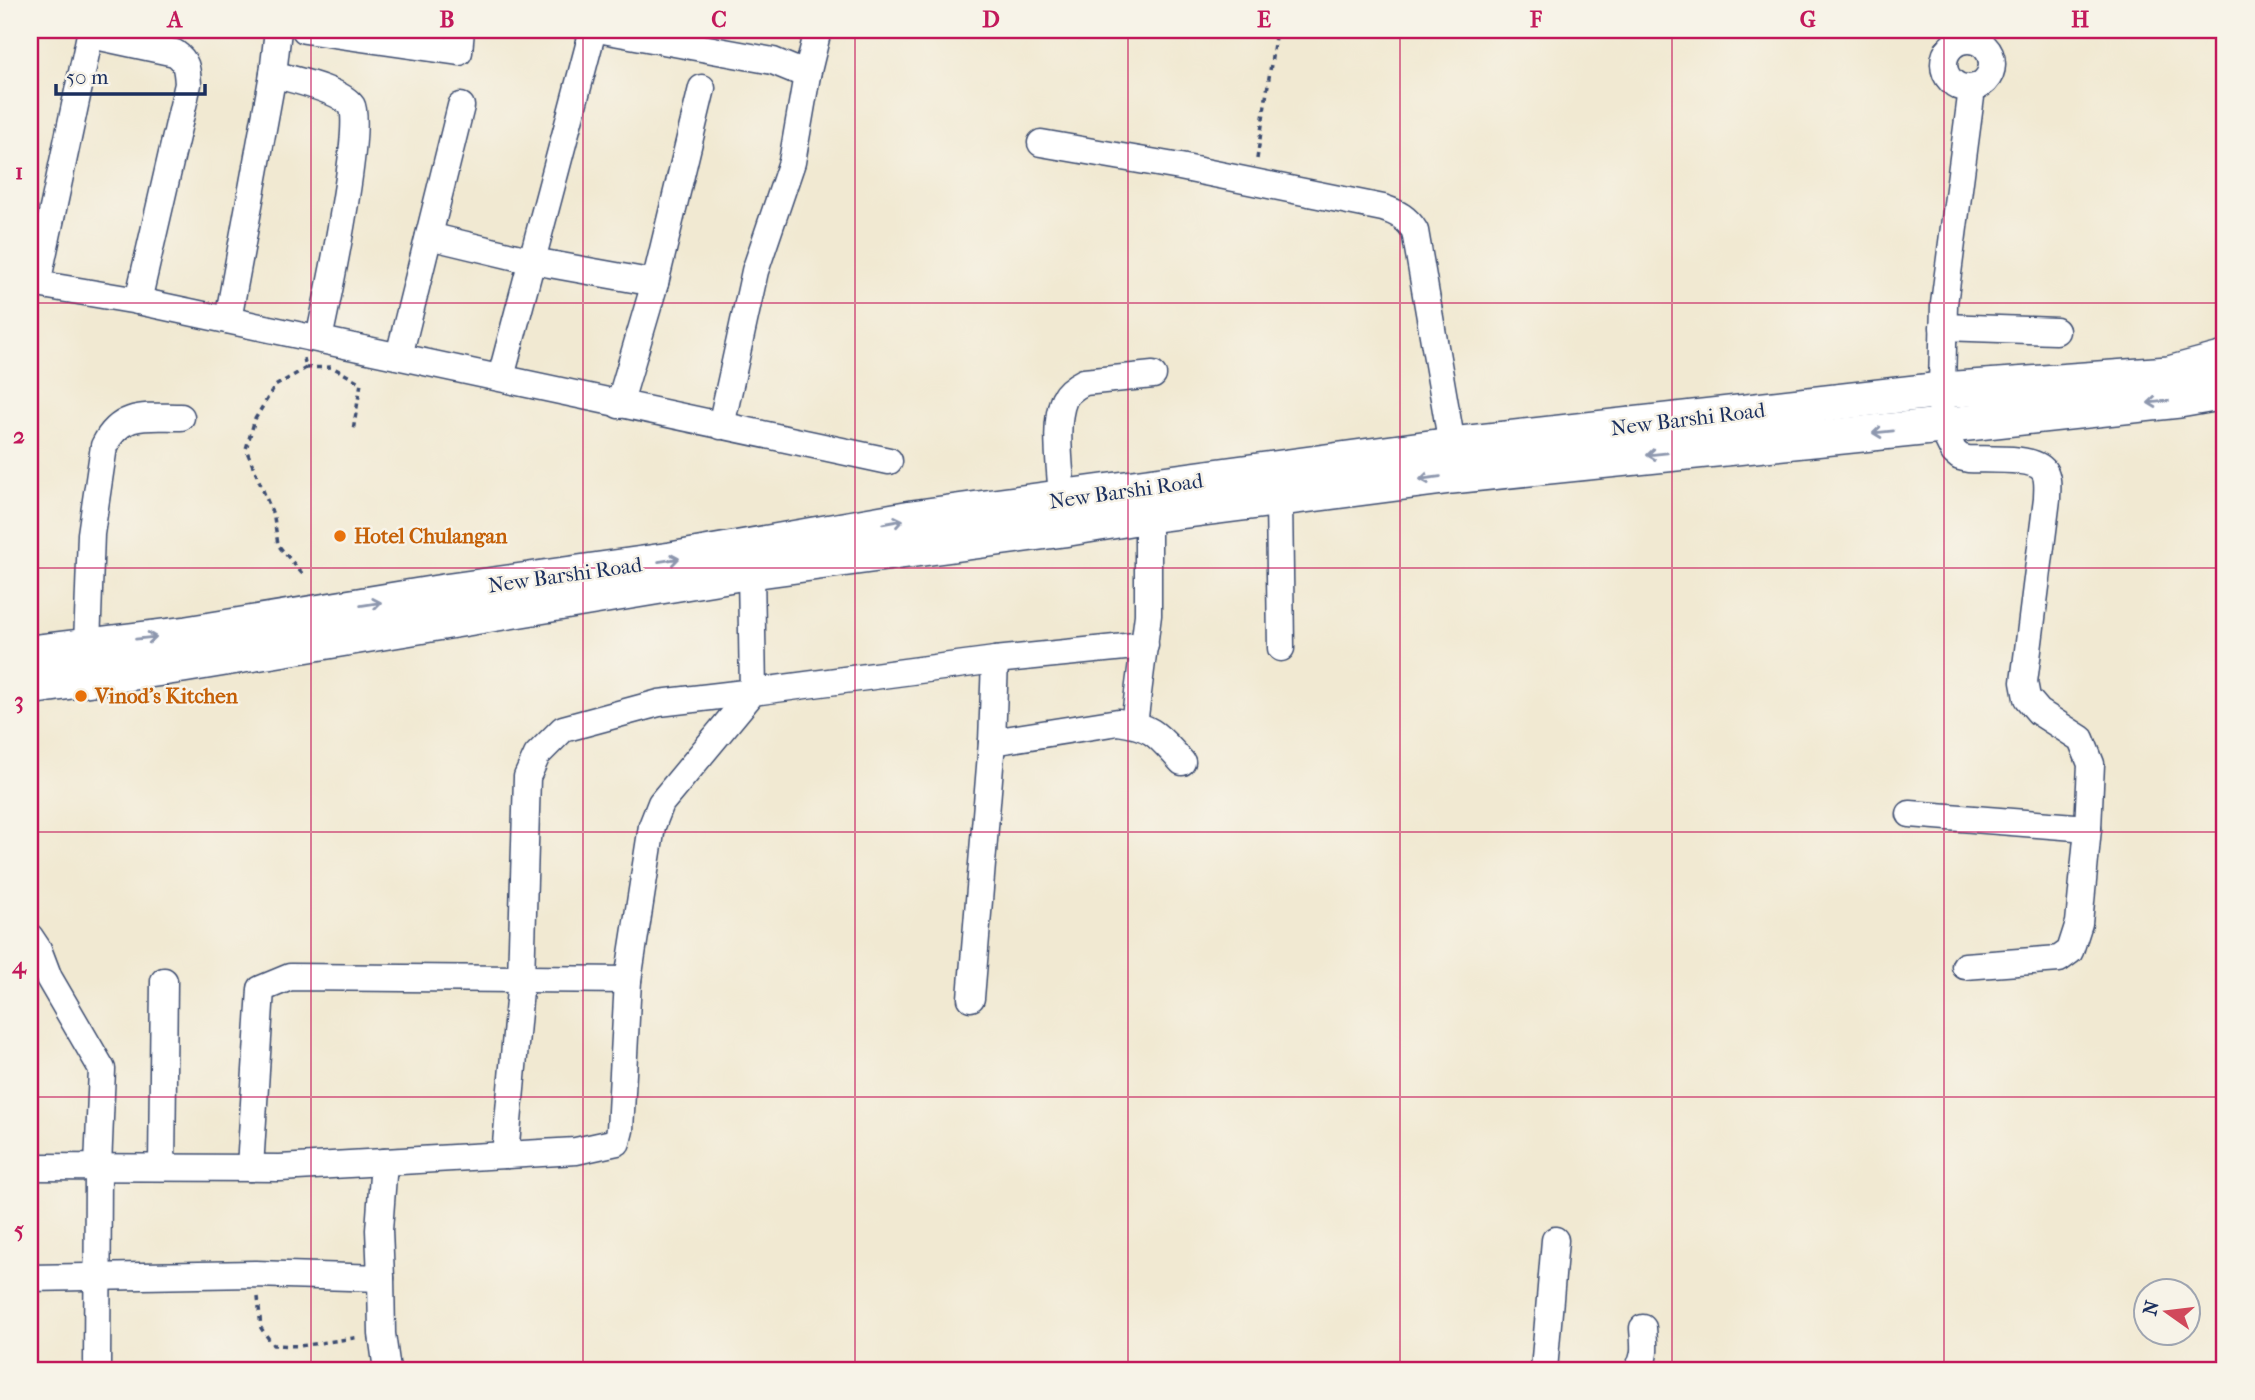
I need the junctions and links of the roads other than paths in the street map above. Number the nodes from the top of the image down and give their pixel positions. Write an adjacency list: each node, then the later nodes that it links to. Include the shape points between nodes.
1 (278, 30): 10 (street)
2 (304, 30): 8 (street)
3 (461, 30): 8 (street, via 459,52)
4 (593, 30): 17 (street)
5 (603, 30): 11 (street, via 773,61)
6 (818, 30): 11 (street)
7 (91, 33): 19 (street); 20 (street, via 175,53 187,69 188,83)
8 (369, 34)
9 (1973, 35): 13 (street, via 1987,49 1993,64 1986,80); 13 (street, via 1956,43 1943,64 1955,86)
10 (273, 74): 21 (street); 24 (street, via 334,93 351,106 355,116 333,268)
11 (807, 75): 33 (street, via 792,162 755,271)
12 (702, 88): 18 (street)
13 (1972, 89): 22 (street)
14 (461, 106): 16 (street)
15 (1041, 143): 35 (street, via 1254,181 1399,213 1415,231)
16 (429, 236): 17 (street); 25 (street)
17 (533, 261): 18 (street); 28 (street)
18 (655, 284): 31 (street)
19 (34, 287): 20 (street)
20 (138, 302): 21 (street)
21 (228, 320): 24 (street)
22 (1943, 327): 23 (street); 29 (street)
23 (2056, 331)
24 (309, 337): 25 (street)
25 (398, 356): 28 (street)
26 (2225, 359): 29 (main road, New Barshi Road, via 2169,374)
27 (1153, 375): 38 (street, via 1084,382 1065,397 1059,422)
28 (501, 377): 31 (street)
29 (1942, 390): 34 (street); 35 (main road, New Barshi Road)
30 (2225, 392): 34 (main road, New Barshi Road, one-way to 34)
31 (619, 405): 33 (street)
32 (181, 417): 41 (street, via 138,416 122,422 104,446 91,534)
33 (721, 426): 36 (street)
34 (1941, 426): 37 (main road, New Barshi Road, one-way to 37, via 1451,475); 52 (street, via 1959,457 2032,463 2043,468 2047,478 2024,681 2027,698 2039,712 2081,739 2091,764)
35 (1452, 445): 38 (main road, New Barshi Road)
36 (889, 461)
37 (1279, 499): 39 (main road, New Barshi Road); 43 (street)
38 (1062, 500): 41 (main road, New Barshi Road, one-way to 38, via 187,634 671,560 912,518)
39 (1148, 515): 40 (main road, New Barshi Road); 42 (street)
40 (751, 571): 46 (main road, New Barshi Road); 47 (street)
41 (87, 645): 44 (main road, New Barshi Road)
42 (1145, 645): 45 (street); 48 (street)
43 (1281, 648)
44 (30, 653)
45 (995, 660): 47 (street); 49 (street)
46 (30, 687)
47 (753, 692): 55 (street, via 659,703 563,729 537,755 527,777); 56 (street, via 662,803 652,826)
48 (1134, 724): 49 (street, via 1118,722); 50 (street, via 1155,733)
49 (992, 741): 58 (street)
50 (1182, 762)
51 (1910, 814): 52 (street)
52 (2088, 828): 54 (street, via 2079,923 2070,951 2059,959)
53 (30, 937): 62 (street, via 102,1069)
54 (1965, 966)
55 (520, 979): 56 (street); 59 (street); 64 (street, via 290,977 261,989)
56 (628, 980): 59 (street, via 617,1142 576,1151)
57 (164, 981): 63 (street)
58 (971, 998)
59 (505, 1155): 60 (street)
60 (384, 1162): 64 (street); 68 (street)
61 (30, 1167): 62 (street)
62 (98, 1167): 63 (street); 66 (street)
63 (162, 1167): 64 (street)
64 (250, 1168)
65 (1555, 1240): 72 (street)
66 (97, 1277): 67 (street); 68 (street); 70 (street)
67 (30, 1278)
68 (381, 1278): 71 (street)
69 (1643, 1328): 73 (street, via 1645,1351)
70 (97, 1370)
71 (387, 1370)
72 (1544, 1370)
73 (1637, 1370)

